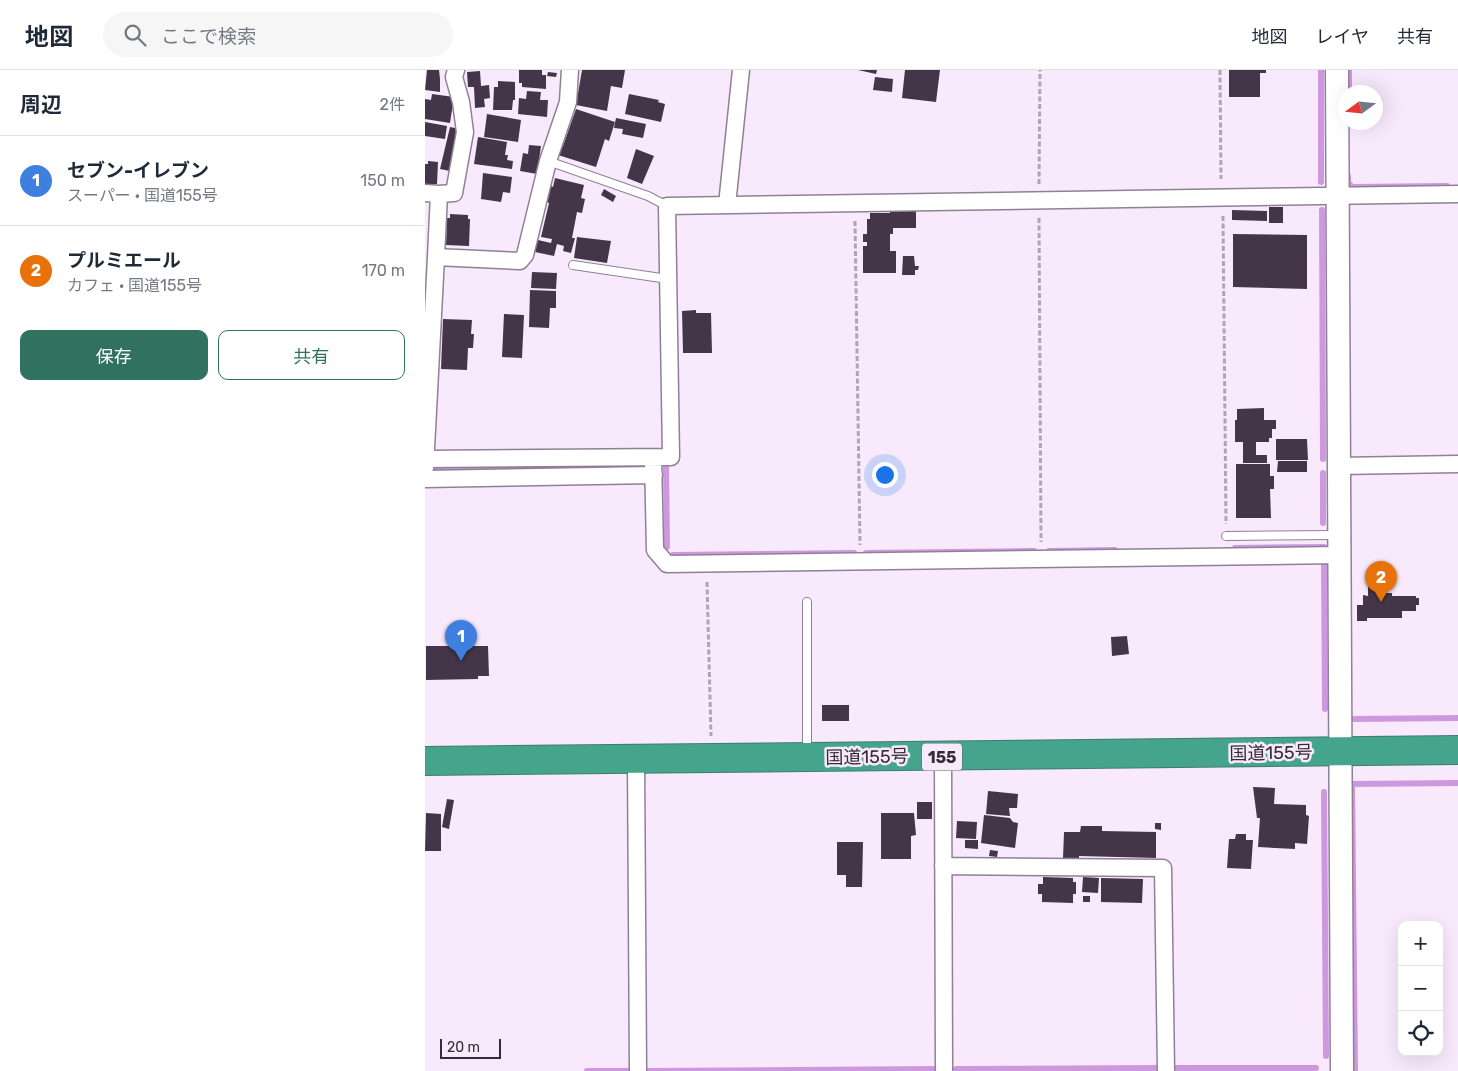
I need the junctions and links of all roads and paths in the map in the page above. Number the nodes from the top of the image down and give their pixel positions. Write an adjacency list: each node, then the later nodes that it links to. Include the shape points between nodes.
1 (456, 70): 8 (street, via 454,77 465,132 454,193)
2 (570, 70): 7 (street, via 568,102)
3 (741, 70): 14 (street)
4 (1040, 70): 12 (path)
5 (1220, 70): 11 (path)
6 (1337, 70): 10 (street)
7 (548, 161): 15 (lane, via 648,196); 16 (street, via 525,255 519,261)
8 (432, 193): 16 (street)
9 (1458, 194): 10 (street)
10 (1337, 196): 11 (street); 22 (street)
11 (1222, 197): 12 (street); 26 (path)
12 (1039, 200): 13 (street); 28 (path)
13 (855, 203): 14 (street); 29 (path)
14 (727, 205): 15 (street)
15 (667, 206): 18 (street)
16 (436, 257): 20 (street)
17 (573, 265): 18 (lane)
18 (668, 279): 19 (street, via 671,457)
19 (653, 458): 20 (street); 24 (street)
20 (425, 460): 23 (street)
21 (1458, 464): 22 (street)
22 (1339, 466): 27 (street)
23 (425, 468)
24 (654, 475): 25 (street); 30 (street, via 655,550 667,564)
25 (425, 479)
26 (1226, 536): 27 (lane)
27 (1340, 544): 28 (street); 33 (street)
28 (1041, 559): 29 (street)
29 (860, 562): 30 (street)
30 (707, 564): 36 (path)
31 (807, 602): 35 (lane)
32 (1458, 750): 33 (highway, 国道155号 / 155)
33 (1341, 752): 34 (highway, 国道155号 / 155); 43 (street)
34 (943, 757): 35 (highway, 国道155号 / 155); 39 (street)
35 (807, 758): 36 (highway, 国道155号 / 155)
36 (712, 759): 37 (highway, 国道155号 / 155)
37 (637, 760): 38 (highway, 国道155号 / 155); 40 (street)
38 (425, 762)
39 (943, 866): 41 (street); 42 (street, via 1163,868)
40 (638, 1071)
41 (944, 1071)
42 (1166, 1071)
43 (1342, 1071)

